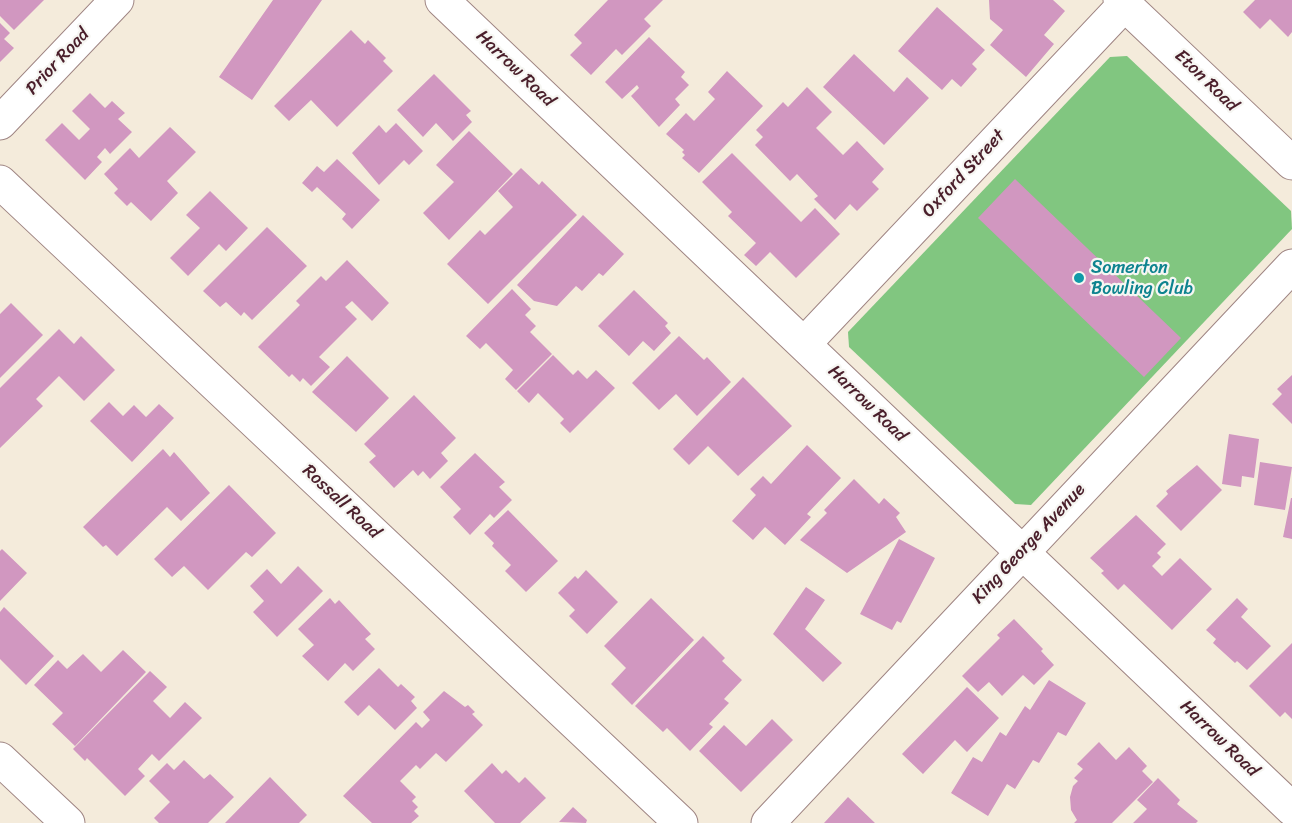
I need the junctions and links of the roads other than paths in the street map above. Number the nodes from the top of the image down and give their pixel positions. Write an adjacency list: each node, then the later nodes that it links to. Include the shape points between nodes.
1 (117, 0): 4 (street, Prior Road)
2 (442, 0): 8 (street, Harrow Road)
3 (1123, 2): 5 (street, Eton Road); 8 (street, Oxford Street)
4 (0, 123)
5 (1292, 163)
6 (0, 182): 13 (street, Rossall Road)
7 (1292, 266): 9 (street, King George Avenue)
8 (804, 344): 9 (street, Harrow Road)
9 (1022, 552): 11 (street, Harrow Road); 14 (street, King George Avenue)
10 (0, 759): 12 (street)
11 (1292, 809)
12 (68, 823)
13 (681, 823)
14 (768, 823)

